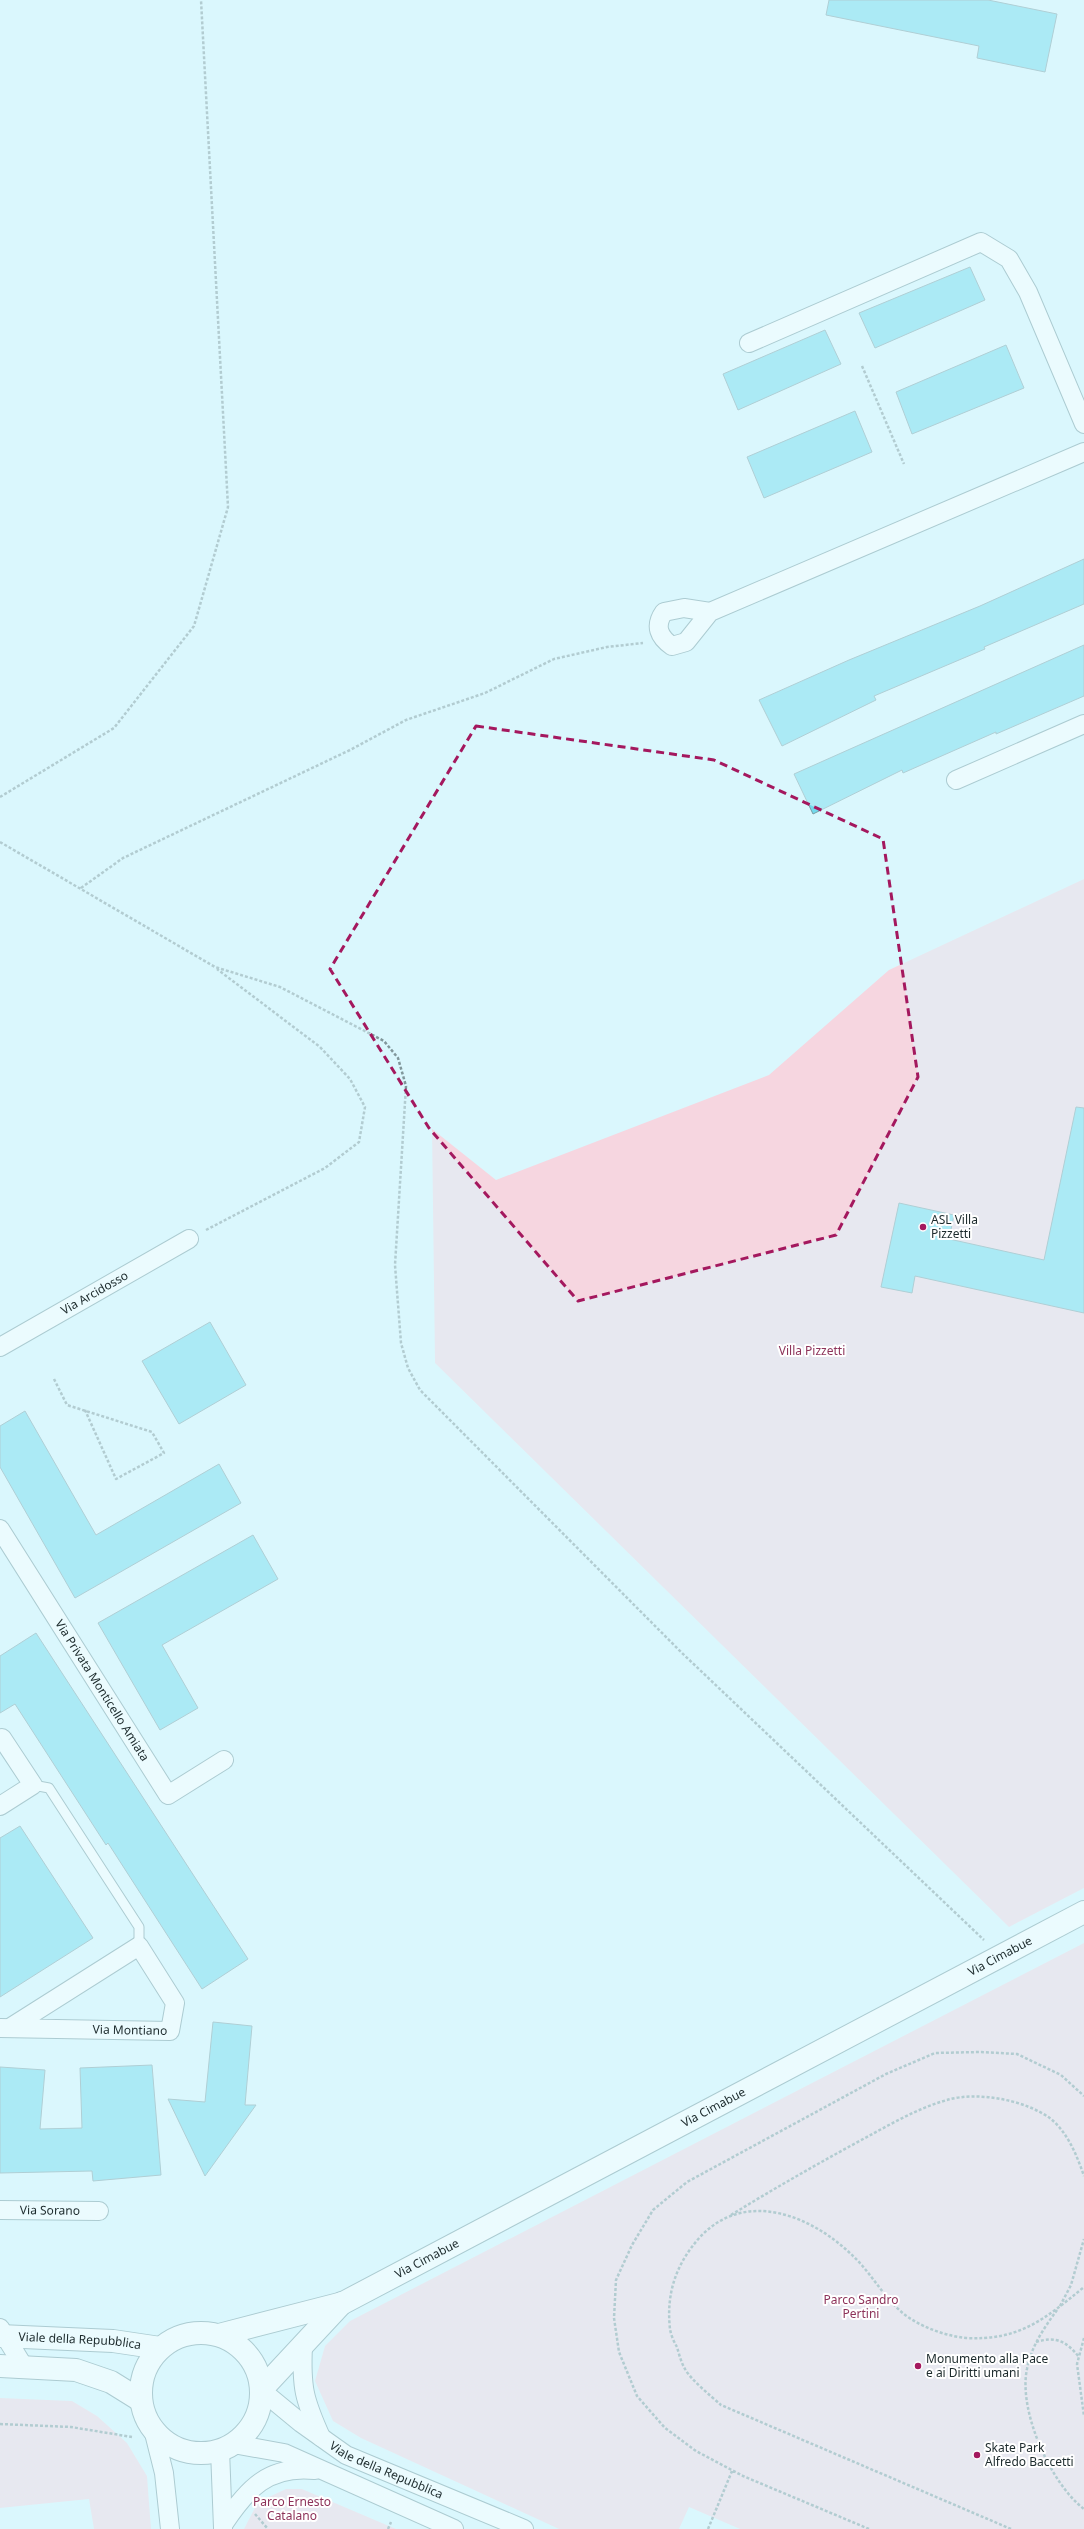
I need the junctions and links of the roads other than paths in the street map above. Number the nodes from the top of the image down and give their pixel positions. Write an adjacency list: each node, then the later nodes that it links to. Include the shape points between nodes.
1 (749, 343): 2 (street, via 981,242 1009,259 1028,292)
2 (1084, 424)
3 (1084, 452): 4 (street)
4 (710, 612): 4 (street, via 684,608 664,612 658,628 663,639 672,646 686,642)
5 (1084, 724): 6 (street)
6 (956, 780)
7 (190, 1239): 8 (street, Via Arcidosso)
8 (0, 1347)
9 (0, 1529): 11 (street, Via Privata Monticello Amiata, via 168,1795)
10 (0, 1740): 12 (street, via 2,1738)
11 (224, 1760)
12 (32, 1785): 13 (street); 15 (lane, via 49,1788 139,1927)
13 (0, 1806)
14 (1084, 1912): 19 (main road, Via Cimabue)
15 (139, 1946): 16 (street, Via Montiano); 16 (street, Via Montiano, via 175,2003 170,2031)
16 (5, 2027)
17 (0, 2210): 18 (street, Via Sorano)
18 (99, 2211)
19 (342, 2303): 21 (main road, Via Cimabue); 22 (main road, Via Cimabue)
20 (2, 2333): 23 (main road, Viale della Repubblica, via 113,2341); 25 (street)
21 (219, 2335): 23 (main road, Viale della Repubblica, via 195,2332 183,2335); 26 (main road, Viale della Repubblica, via 234,2342 244,2351 253,2363)
22 (302, 2346): 26 (main road, Via Cimabue); 29 (street, via 302,2383 308,2408)
23 (160, 2348): 27 (main road, Viale della Repubblica, via 145,2368 140,2384)
24 (0, 2366): 25 (main road)
25 (24, 2367): 27 (main road, via 76,2370 111,2382)
26 (261, 2390): 29 (street, Viale della Repubblica); 30 (main road, Viale della Repubblica, via 256,2417 248,2431)
27 (140, 2400): 28 (main road, Viale della Repubblica)
28 (153, 2429): 30 (main road, Viale della Repubblica, via 176,2448 191,2452); 33 (street, via 164,2473)
29 (321, 2437): 35 (street, Viale della Repubblica, via 346,2455)
30 (227, 2447): 31 (street, Viale della Repubblica, via 284,2453); 32 (street)
31 (327, 2471): 32 (street, via 299,2468 272,2475 247,2491); 34 (street, Viale della Repubblica)
32 (223, 2527)
33 (170, 2529)
34 (454, 2529)
35 (524, 2529)

